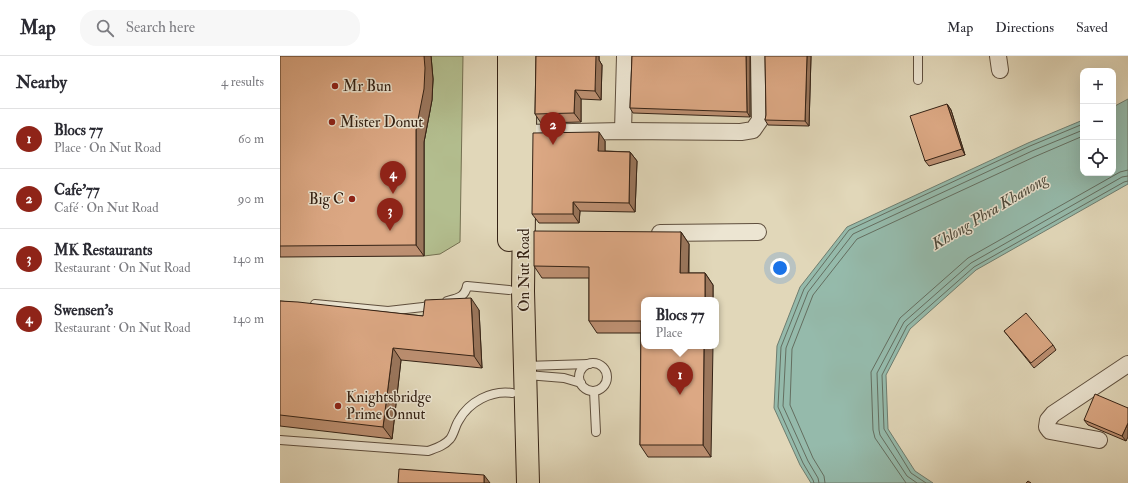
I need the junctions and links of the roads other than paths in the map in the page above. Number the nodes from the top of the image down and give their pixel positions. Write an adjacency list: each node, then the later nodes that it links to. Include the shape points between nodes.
1 (509, 56): 11 (main road, On Nut Road)
2 (526, 56): 8 (main road, On Nut Road)
3 (625, 56): 7 (street)
4 (760, 56): 7 (street, via 760,120 753,130)
5 (918, 56): 6 (lane)
6 (918, 80)
7 (623, 131): 8 (street)
8 (525, 133): 11 (main road, On Nut Road, via 530,233)
9 (758, 232): 10 (street)
10 (648, 233)
11 (516, 290): 12 (lane, via 467,286 466,292 456,299 388,311); 15 (main road, On Nut Road); 15 (main road, On Nut Road)
12 (303, 303)
13 (589, 364): 15 (lane); 16 (lane, via 582,370 579,379); 17 (lane, via 601,366 606,373 604,386)
14 (1128, 364): 20 (street, via 1053,414 1047,424 1050,431)
15 (521, 381): 16 (lane, via 564,378); 19 (lane, via 504,392 477,400 465,410 452,438 428,451); 21 (main road, On Nut Road); 22 (main road, On Nut Road)
16 (581, 383): 17 (lane, via 583,387)
17 (594, 390): 18 (lane)
18 (596, 432)
19 (280, 440)
20 (1099, 440)
21 (515, 483)
22 (528, 483)

